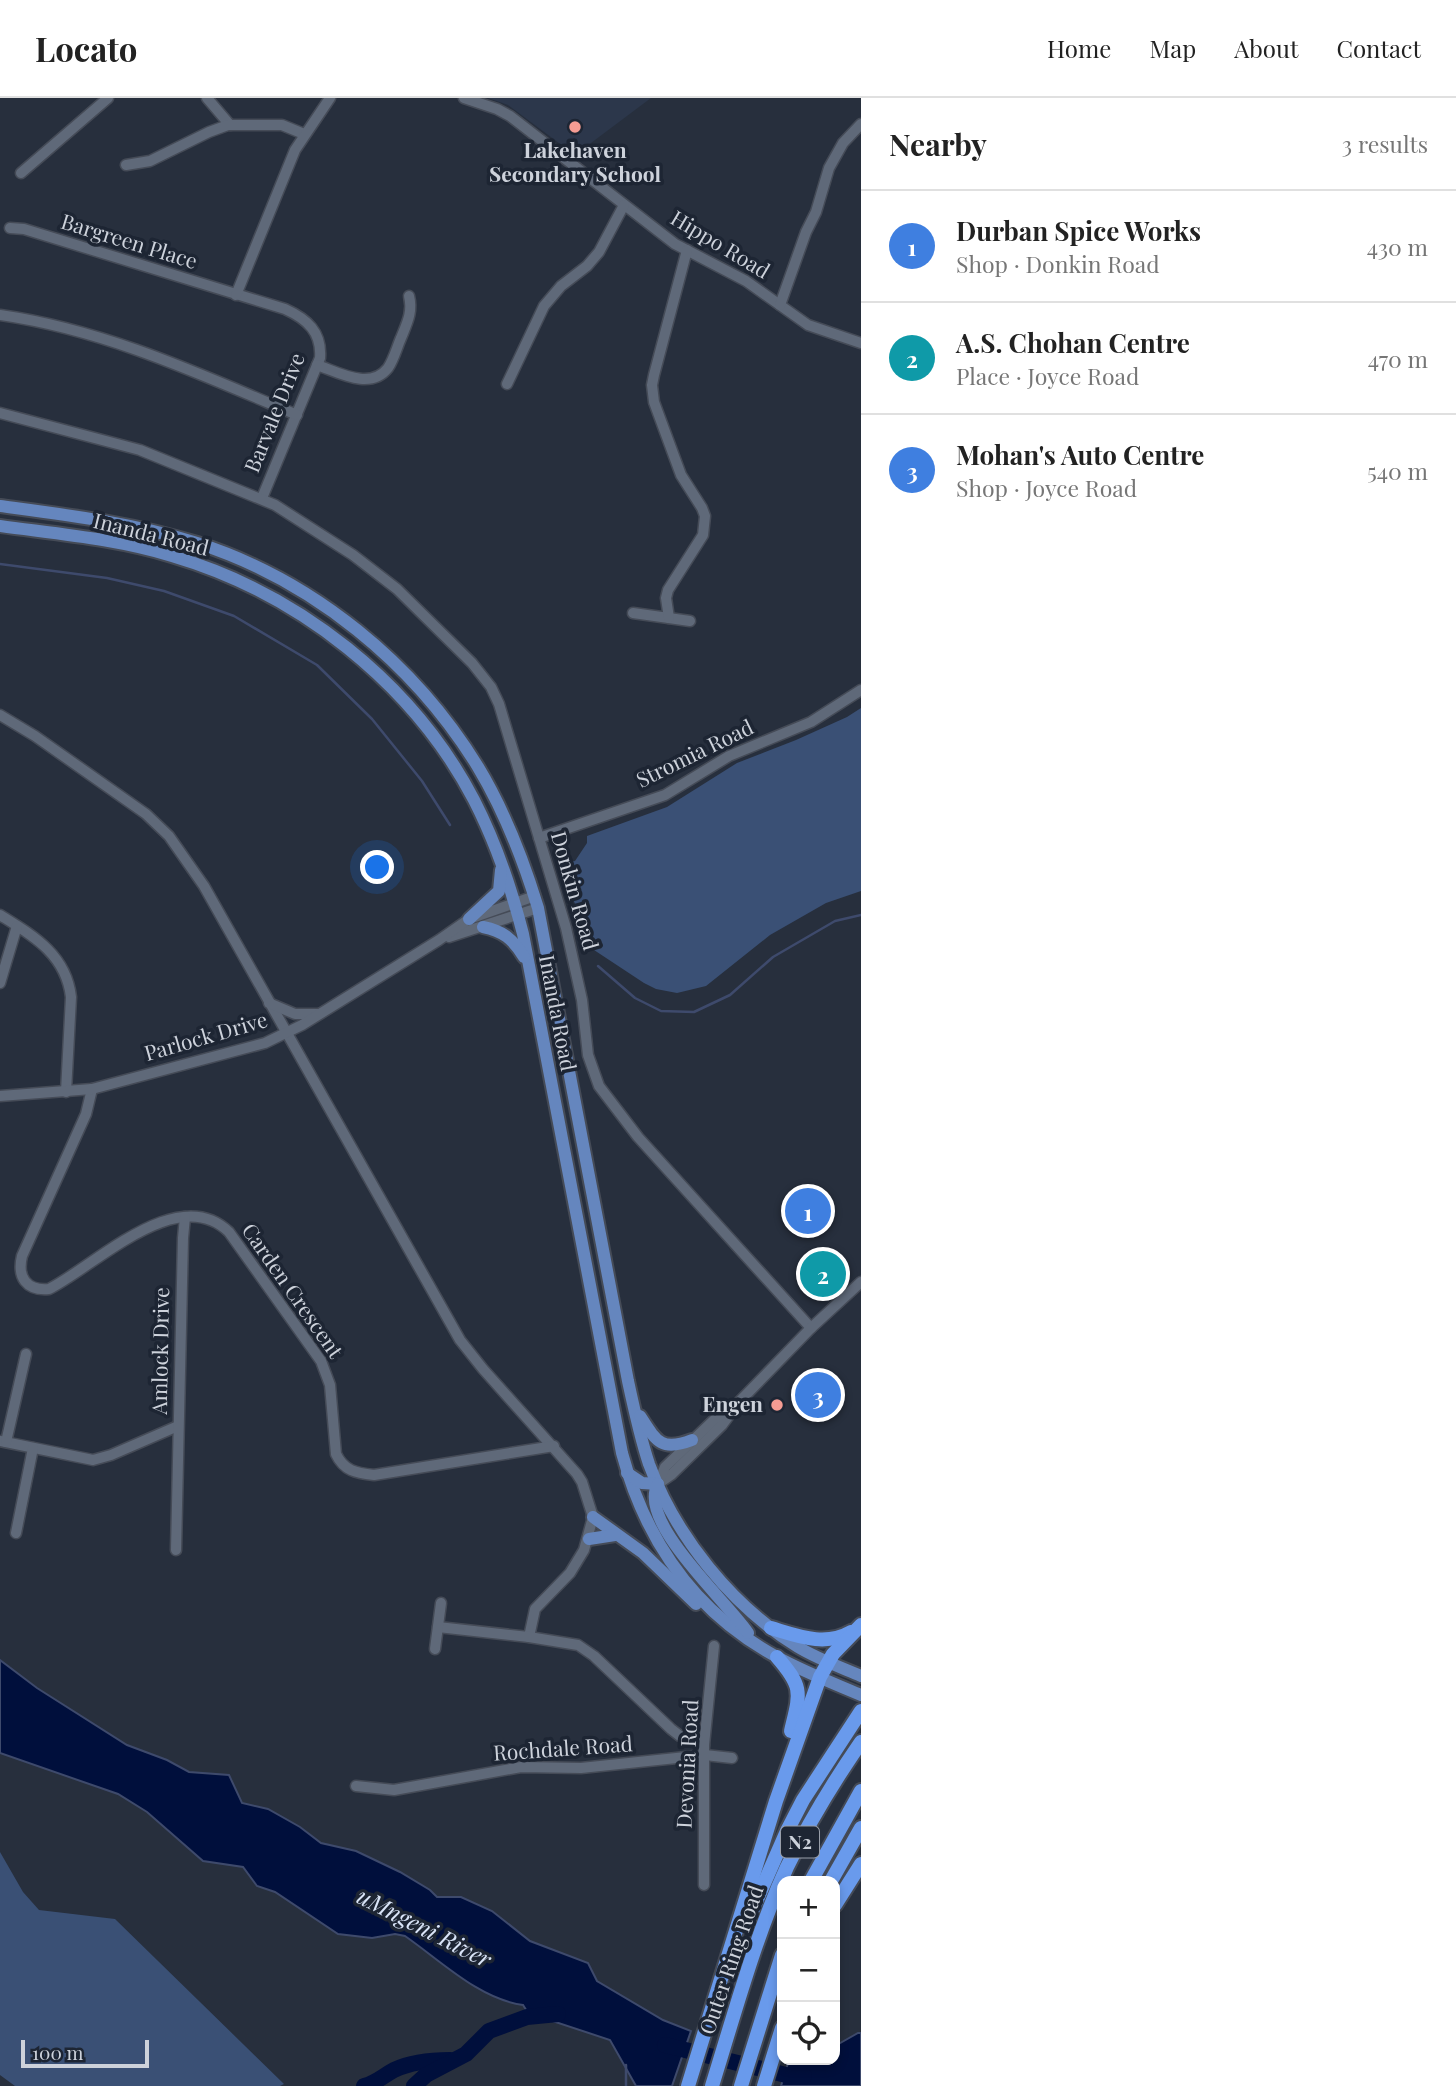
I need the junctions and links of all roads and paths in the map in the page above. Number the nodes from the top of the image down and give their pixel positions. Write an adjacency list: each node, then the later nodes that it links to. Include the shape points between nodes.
1 (108, 98): 9 (street)
2 (207, 98): 6 (street)
3 (330, 98): 7 (street)
4 (464, 98): 10 (street, Hippo Road, via 510,116)
5 (861, 124): 15 (street, via 829,168)
6 (230, 125): 7 (street, via 282,125); 8 (street, via 142,164)
7 (304, 134): 13 (street)
8 (126, 165)
9 (21, 173)
10 (624, 205): 12 (street, Hippo Road); 19 (street, via 593,260 544,306)
11 (10, 228): 13 (street, Bargreen Place)
12 (687, 250): 15 (street, Hippo Road); 26 (street, via 652,394 681,475 702,508 705,526 668,590)
13 (236, 295): 18 (street, Barvale Drive, via 285,309 309,323 320,343)
14 (409, 296): 18 (street, via 410,317 390,366 380,375 355,379)
15 (780, 305): 17 (street, Hippo Road, via 808,325)
16 (0, 315): 21 (street, via 114,341)
17 (861, 342)
18 (317, 365): 21 (street, Barvale Drive)
19 (507, 384)
20 (0, 413): 22 (street, Barvale Drive, via 141,450)
21 (297, 415): 22 (street, Barvale Drive)
22 (262, 498): 30 (street, Donkin Road, via 375,572 477,668 499,704)
23 (0, 506): 32 (main road, Inanda Road, via 125,525 200,544 276,577 350,625 425,695 478,767 518,849)
24 (0, 527): 31 (main road, Inanda Road, via 113,542 173,556 244,582 310,620 376,673 436,740 467,787)
25 (633, 613): 26 (street)
26 (669, 618): 27 (street)
27 (690, 621)
28 (861, 690): 30 (street, Stromia Road, via 811,722 729,757 665,795)
29 (0, 715): 41 (street, via 127,800 169,836 204,886)
30 (540, 838): 49 (street, Donkin Road, via 577,971 588,1055 598,1086 638,1137)
31 (501, 860): 33 (main road, Inanda Road); 35 (main road, via 499,891)
32 (536, 902): 33 (street, Parlock Drive); 52 (main road, Inanda Road)
33 (516, 908): 35 (street, Parlock Drive); 37 (street, Parlock Drive); 39 (main road, Inanda Road)
34 (0, 915): 36 (street)
35 (469, 919): 38 (street, Parlock Drive)
36 (17, 926): 40 (street); 45 (street, via 48,948 70,992)
37 (483, 927): 38 (street, Parlock Drive); 39 (main road, via 512,939)
38 (439, 940): 42 (street, Parlock Drive)
39 (529, 967): 58 (main road, Inanda Road)
40 (0, 983)
41 (269, 1003): 42 (street, via 295,1014); 43 (street)
42 (319, 1014): 43 (street, Parlock Drive)
43 (287, 1034): 44 (street, Parlock Drive); 56 (street, via 460,1340)
44 (92, 1089): 45 (street, Parlock Drive); 47 (street, Carden Crescent, via 86,1114 22,1256 23,1280 34,1288 49,1289 149,1226)
45 (66, 1092): 46 (street, Parlock Drive)
46 (0, 1096)
47 (186, 1217): 53 (street, Amlock Drive); 56 (street, Carden Crescent, via 212,1220 229,1232 321,1362 330,1385 336,1454 349,1470 374,1475)
48 (861, 1282): 49 (street)
49 (811, 1328): 51 (street)
50 (26, 1354): 55 (street)
51 (739, 1402): 54 (street); 59 (street, via 722,1425)
52 (634, 1407): 54 (main road, via 663,1444 673,1447); 59 (main road, Inanda Road)
53 (178, 1426): 57 (street, Amlock Drive, via 93,1460); 64 (street)
54 (692, 1440): 59 (street, via 665,1467)
55 (3, 1442): 57 (street, Amlock Drive)
56 (554, 1446): 60 (street, via 582,1482)
57 (33, 1448): 61 (street)
58 (627, 1472): 59 (main road, via 642,1483); 70 (main road, Inanda Road, via 645,1520 678,1574)
59 (658, 1484): 68 (main road, Inanda Road, via 709,1565); 70 (main road, via 654,1505 681,1554)
60 (593, 1517): 62 (main road); 63 (street)
61 (16, 1532)
62 (615, 1535): 63 (main road); 70 (main road, via 643,1553 709,1616)
63 (589, 1539): 69 (street, via 570,1573 535,1609)
64 (176, 1550)
65 (441, 1603): 67 (street)
66 (860, 1626): 68 (highway, via 822,1641); 74 (highway)
67 (438, 1627): 69 (street); 72 (street)
68 (771, 1628): 74 (main road, Inanda Road)
69 (529, 1637): 80 (street, via 583,1648 671,1729)
70 (754, 1643): 73 (main road, Inanda Road)
71 (714, 1646): 80 (street, Devonia Road)
72 (435, 1649)
73 (777, 1657): 76 (main road, Inanda Road); 84 (highway, via 794,1676 799,1697)
74 (828, 1662): 75 (main road, Inanda Road); 76 (highway)
75 (861, 1675)
76 (820, 1677): 77 (main road, Inanda Road); 84 (highway)
77 (860, 1695)
78 (861, 1711): 91 (highway, via 798,1811)
79 (861, 1742): 95 (highway, Outer Ring Road / N2, via 788,1867 754,1950)
80 (704, 1750): 81 (street, Rochdale Road); 82 (street, Rochdale Road, via 581,1768 521,1768 394,1790); 89 (street, Devonia Road)
81 (732, 1758)
82 (356, 1786)
83 (861, 1791): 87 (highway, N2)
84 (776, 1801): 91 (highway)
85 (861, 1828): 88 (highway)
86 (861, 1864): 90 (highway)
87 (814, 1876)
88 (834, 1876)
89 (704, 1885)
90 (840, 1897)
91 (735, 1944): 94 (highway)
92 (777, 1973): 96 (highway)
93 (777, 2044): 97 (highway)
94 (688, 2086)
95 (712, 2086)
96 (741, 2086)
97 (764, 2086)

